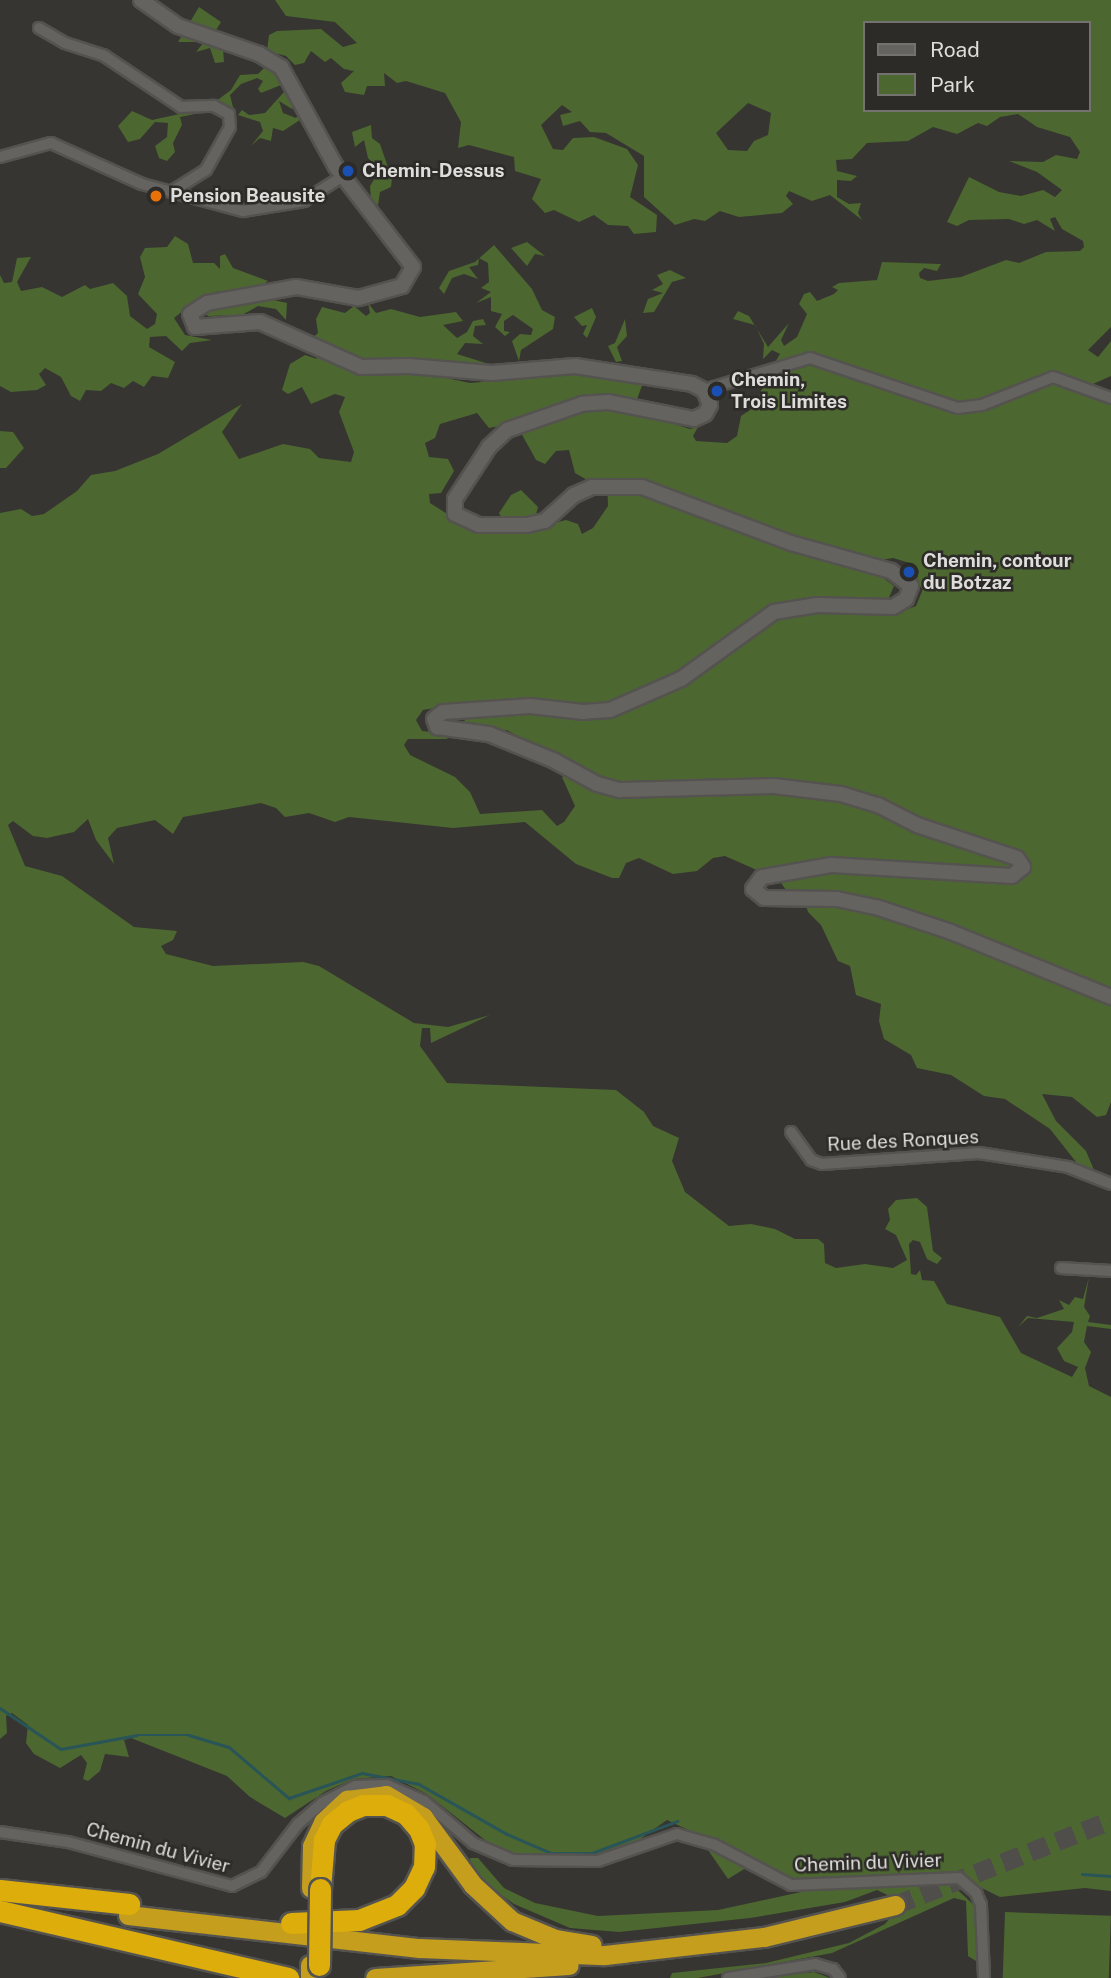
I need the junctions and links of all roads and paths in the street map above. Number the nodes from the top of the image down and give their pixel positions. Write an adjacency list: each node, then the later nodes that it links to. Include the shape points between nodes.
1 (141, 0): 4 (street, via 178,26 276,62)
2 (39, 28): 5 (street, via 65,43 103,55 181,107 214,106 229,114 230,127 206,170)
3 (0, 157): 5 (street, via 51,143 126,178)
4 (343, 176): 5 (street, via 304,201 263,210 230,209); 6 (street, via 409,258 413,271 406,282 358,298 304,286 218,300 196,308 188,318 191,325 260,322 361,367 416,366 492,373 590,367 666,377)
5 (171, 192)
6 (704, 390): 7 (street, via 810,358 958,408 982,405 1053,377); 8 (street, via 710,405 694,419 608,402 582,404 513,427 489,447 455,499 455,514 479,524 527,525 545,521 592,487 642,486 791,543 901,575 911,586 906,599 883,609 817,605 774,612 681,679 610,710 583,712 537,705 443,712 435,723 445,730 498,737 608,788 774,786 823,790 865,800 916,825 1017,858 1023,867 1012,876 831,865 762,877 753,889 764,898 842,899 876,907 945,929)
7 (1111, 398)
8 (1111, 997)
9 (791, 1132): 10 (street, Rue des Ronques, via 809,1158 822,1164 979,1153 1068,1167)
10 (1111, 1184)
11 (1060, 1268): 12 (street)
12 (1111, 1270)
13 (678, 1821): 15 (street)
14 (0, 1832): 15 (street, Chemin du Vivier, via 68,1842 227,1886 246,1882 261,1872 298,1824 322,1803 343,1790 367,1784 414,1794 472,1843 513,1860 598,1861)
15 (677, 1834): 30 (street, Chemin du Vivier, via 713,1844 791,1885 959,1878 976,1893 981,1905)
16 (316, 1888): 22 (highway, via 324,1840 332,1824 348,1811 363,1805 387,1805 402,1811 419,1829 425,1844 424,1867 417,1885 397,1905 359,1920); 23 (highway, via 312,1846 323,1822 347,1800 386,1795 423,1817 484,1897 523,1927 569,1942); 25 (highway, bridge)
17 (0, 1890): 20 (highway)
18 (0, 1902): 20 (highway)
19 (895, 1905): 23 (highway, via 783,1933)
20 (129, 1910): 22 (highway); 24 (highway, via 419,1948)
21 (0, 1912): 26 (highway)
22 (291, 1923): 24 (highway)
23 (667, 1950): 24 (highway); 27 (highway, via 566,1966)
24 (526, 1953)
25 (314, 1972)
26 (288, 1978)
27 (375, 1978)
28 (728, 1978): 29 (street, via 815,1964 833,1969)
29 (841, 1978)
30 (984, 1978)

